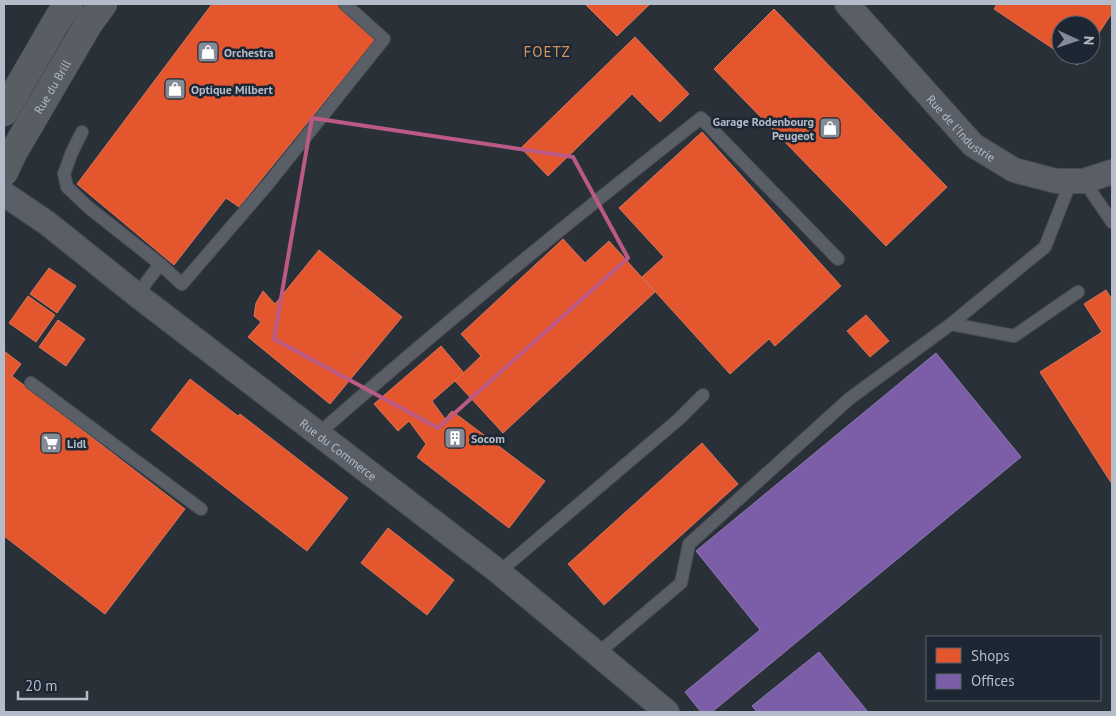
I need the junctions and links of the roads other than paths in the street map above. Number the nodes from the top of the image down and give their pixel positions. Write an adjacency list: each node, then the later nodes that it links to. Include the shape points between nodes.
1 (69, 4): 5 (main road)
2 (103, 4): 7 (main road, Rue du Brill)
3 (345, 4): 13 (lane, via 384,39 268,184 182,284)
4 (847, 4): 9 (street, Rue de l'Industrie, via 973,145 1014,170 1056,180)
5 (4, 112)
6 (82, 132): 13 (lane, via 64,174 67,187)
7 (4, 172)
8 (1112, 172): 9 (street, Rue de l'Industrie)
9 (1078, 181): 11 (lane); 16 (lane, via 1045,247)
10 (4, 194): 15 (street, Rue du Commerce, via 47,223)
11 (1112, 222)
12 (838, 259): 19 (lane, via 701,118 422,342)
13 (160, 264): 15 (lane)
14 (1078, 292): 16 (lane, via 1014,336)
15 (137, 295): 19 (street, Rue du Commerce)
16 (951, 324): 22 (lane, via 849,399 689,544 681,583)
17 (31, 382): 20 (lane)
18 (702, 395): 21 (lane, via 679,419)
19 (318, 434): 21 (street, Rue du Commerce)
20 (201, 509)
21 (499, 572): 22 (street, Rue du Commerce)
22 (597, 654): 23 (street, Rue du Commerce)
23 (667, 712)

